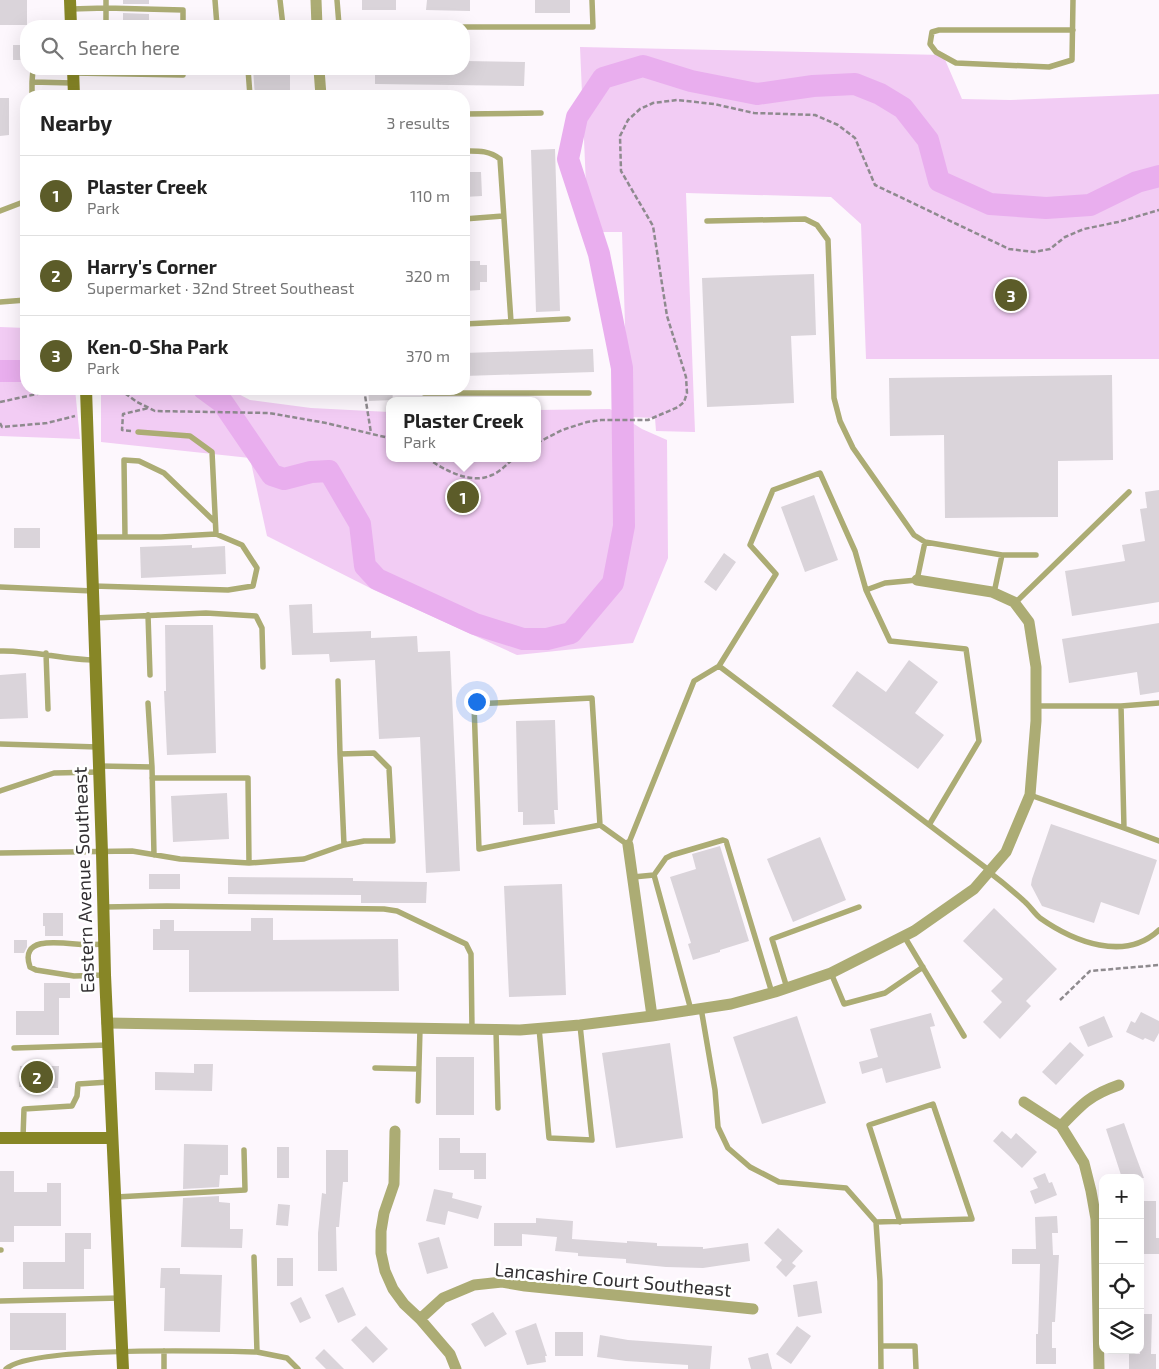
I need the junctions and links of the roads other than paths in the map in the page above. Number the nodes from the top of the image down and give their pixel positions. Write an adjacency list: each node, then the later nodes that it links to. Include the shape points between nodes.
1 (106, 0): 9 (lane)
2 (215, 0): 13 (lane)
3 (280, 0): 14 (lane)
4 (316, 0): 15 (street)
5 (337, 0): 16 (lane)
6 (592, 0): 17 (lane, via 593,27)
7 (1073, 0): 18 (lane)
8 (70, 4): 9 (lane); 10 (main road)
9 (106, 8): 11 (lane); 12 (lane, via 183,10)
10 (71, 20)
11 (106, 20)
12 (183, 20)
13 (217, 20)
14 (282, 20)
15 (317, 20)
16 (339, 20)
17 (470, 27)
18 (1073, 30): 18 (lane, via 1072,60 1049,67 956,63 936,52 930,44 932,32 940,30)
19 (33, 75): 23 (lane)
20 (73, 75): 23 (lane); 25 (main road)
21 (248, 75): 26 (lane)
22 (319, 75): 27 (street)
23 (32, 82): 24 (lane)
24 (32, 90)
25 (74, 90)
26 (250, 90)
27 (321, 90)
28 (541, 113): 29 (lane)
29 (470, 114)
30 (470, 151): 33 (lane, via 483,151 500,158)
31 (20, 203): 32 (lane)
32 (0, 211)
33 (503, 216): 34 (lane); 39 (lane)
34 (470, 219)
35 (707, 221): 50 (lane, via 805,219 817,225 828,240 834,398 840,421 853,448 914,535)
36 (20, 300): 37 (lane)
37 (0, 302)
38 (568, 318): 39 (lane)
39 (511, 322): 40 (lane)
40 (470, 324)
41 (470, 393): 42 (lane)
42 (589, 393)
43 (87, 395): 48 (main road, Eastern Avenue Southeast)
44 (138, 432): 46 (lane, via 190,436 212,452)
45 (1129, 492): 58 (lane)
46 (215, 522): 47 (lane); 49 (lane, via 164,473 139,462 124,460)
47 (216, 534): 49 (lane); 55 (lane, via 242,546 257,568 253,586 228,590)
48 (91, 537): 49 (lane); 55 (main road, Eastern Avenue Southeast)
49 (125, 537)
50 (924, 542): 51 (lane); 53 (lane)
51 (1002, 555): 52 (lane); 57 (lane)
52 (1036, 556)
53 (917, 580): 56 (lane, via 885,583); 57 (street)
54 (0, 588): 55 (lane)
55 (93, 589): 60 (main road, Eastern Avenue Southeast)
56 (866, 590): 64 (lane, via 855,551 820,473 773,490 750,546 776,574); 82 (lane, via 890,641 966,649 979,741)
57 (994, 593): 58 (street)
58 (1015, 603): 70 (street, via 1029,622 1036,667)
59 (148, 615): 60 (lane); 65 (lane, via 206,613 256,616 262,628); 66 (lane)
60 (94, 618): 63 (main road, Eastern Avenue Southeast)
61 (0, 651): 62 (lane)
62 (46, 654): 63 (lane, via 75,660); 72 (lane)
63 (96, 660): 74 (main road, Eastern Avenue Southeast)
64 (719, 666): 82 (lane); 86 (lane, via 694,681)
65 (263, 667)
66 (150, 675)
67 (338, 681): 75 (lane)
68 (148, 703): 76 (lane)
69 (1159, 703): 71 (lane)
70 (1036, 706): 71 (lane); 80 (street)
71 (1121, 706): 83 (lane)
72 (48, 709)
73 (0, 744): 74 (lane)
74 (98, 747): 77 (main road, Eastern Avenue Southeast)
75 (340, 754): 85 (lane); 85 (lane, via 374,753 389,768 392,832 392,841)
76 (152, 767): 77 (lane); 78 (lane)
77 (99, 769): 79 (lane, via 54,773); 88 (main road, Eastern Avenue Southeast)
78 (152, 778): 89 (lane); 90 (lane, via 248,778)
79 (0, 791)
80 (1030, 794): 83 (lane); 91 (street, via 1006,852)
81 (600, 825): 81 (lane, via 479,849 474,704 592,698); 86 (lane)
82 (930, 825): 91 (lane)
83 (1124, 828): 84 (lane)
84 (1159, 841)
85 (344, 845): 90 (lane, via 304,859)
86 (628, 845): 93 (street)
87 (0, 853): 88 (lane)
88 (102, 853): 89 (lane); 94 (main road, Eastern Avenue Southeast)
89 (154, 855): 90 (lane)
90 (249, 863)
91 (989, 871): 96 (lane, via 1038,916 1088,943 1130,946 1145,941); 97 (street, via 974,889)
92 (654, 875): 93 (lane); 103 (lane, via 672,855 726,841); 104 (lane)
93 (633, 877): 105 (street)
94 (104, 907): 98 (main road, Eastern Avenue Southeast); 110 (lane, via 397,911 466,944 471,954)
95 (859, 907): 102 (lane, via 772,939)
96 (1159, 930)
97 (904, 936): 99 (lane); 100 (street)
98 (104, 944): 101 (main road, Eastern Avenue Southeast); 101 (lane, via 45,943 34,946 28,962 30,967 42,971 74,976)
99 (923, 967): 100 (lane, via 885,993 844,1004); 112 (lane)
100 (831, 973): 102 (street)
101 (105, 975): 106 (main road, Eastern Avenue Southeast)
102 (787, 988): 103 (street)
103 (772, 993): 104 (street)
104 (696, 1009): 105 (street); 129 (lane, via 715,1090 718,1127 728,1148 750,1168 779,1182 846,1188)
105 (652, 1016): 107 (street)
106 (107, 1023): 109 (street); 113 (main road, Eastern Avenue Southeast)
107 (580, 1025): 108 (street); 108 (lane, via 592,1140 549,1138)
108 (539, 1028): 111 (street)
109 (420, 1029): 110 (street); 116 (lane)
110 (472, 1029): 111 (street)
111 (496, 1030): 121 (lane)
112 (964, 1036)
113 (108, 1045): 114 (lane); 117 (main road, Eastern Avenue Southeast)
114 (14, 1048)
115 (375, 1068): 116 (lane)
116 (418, 1069): 119 (lane)
117 (110, 1082): 124 (lane, via 78,1084 76,1101 72,1106 24,1109); 126 (main road, Eastern Avenue Southeast)
118 (1119, 1084): 122 (street, via 1086,1100)
119 (418, 1101)
120 (1024, 1102): 122 (street)
121 (498, 1108)
122 (1061, 1126): 147 (street, via 1084,1163 1092,1192 1096,1219)
123 (395, 1131): 135 (street, via 394,1184 384,1213 381,1253 393,1289)
124 (23, 1137): 125 (main road); 126 (main road)
125 (0, 1138)
126 (112, 1138): 128 (main road, Eastern Avenue Southeast)
127 (244, 1150): 128 (lane, via 245,1190)
128 (116, 1197): 132 (main road, Eastern Avenue Southeast)
129 (876, 1222): 130 (lane); 136 (lane)
130 (900, 1222): 130 (lane, via 972,1219 933,1104 869,1125)
131 (254, 1257): 138 (lane)
132 (120, 1298): 133 (lane); 139 (main road, Eastern Avenue Southeast)
133 (0, 1301)
134 (753, 1309): 135 (street, Lancashire Court Southeast, via 502,1282 474,1285 443,1298)
135 (420, 1319): 144 (street, via 450,1354)
136 (881, 1346): 145 (lane); 146 (lane, via 915,1346)
137 (164, 1351): 138 (lane); 139 (lane); 142 (lane)
138 (257, 1352): 143 (lane, via 288,1358)
139 (122, 1353): 140 (lane, via 44,1357 10,1365); 141 (main road, Eastern Avenue Southeast)
140 (6, 1369)
141 (123, 1369)
142 (164, 1369)
143 (298, 1369)
144 (456, 1369)
145 (881, 1369)
146 (916, 1369)
147 (1099, 1369)

